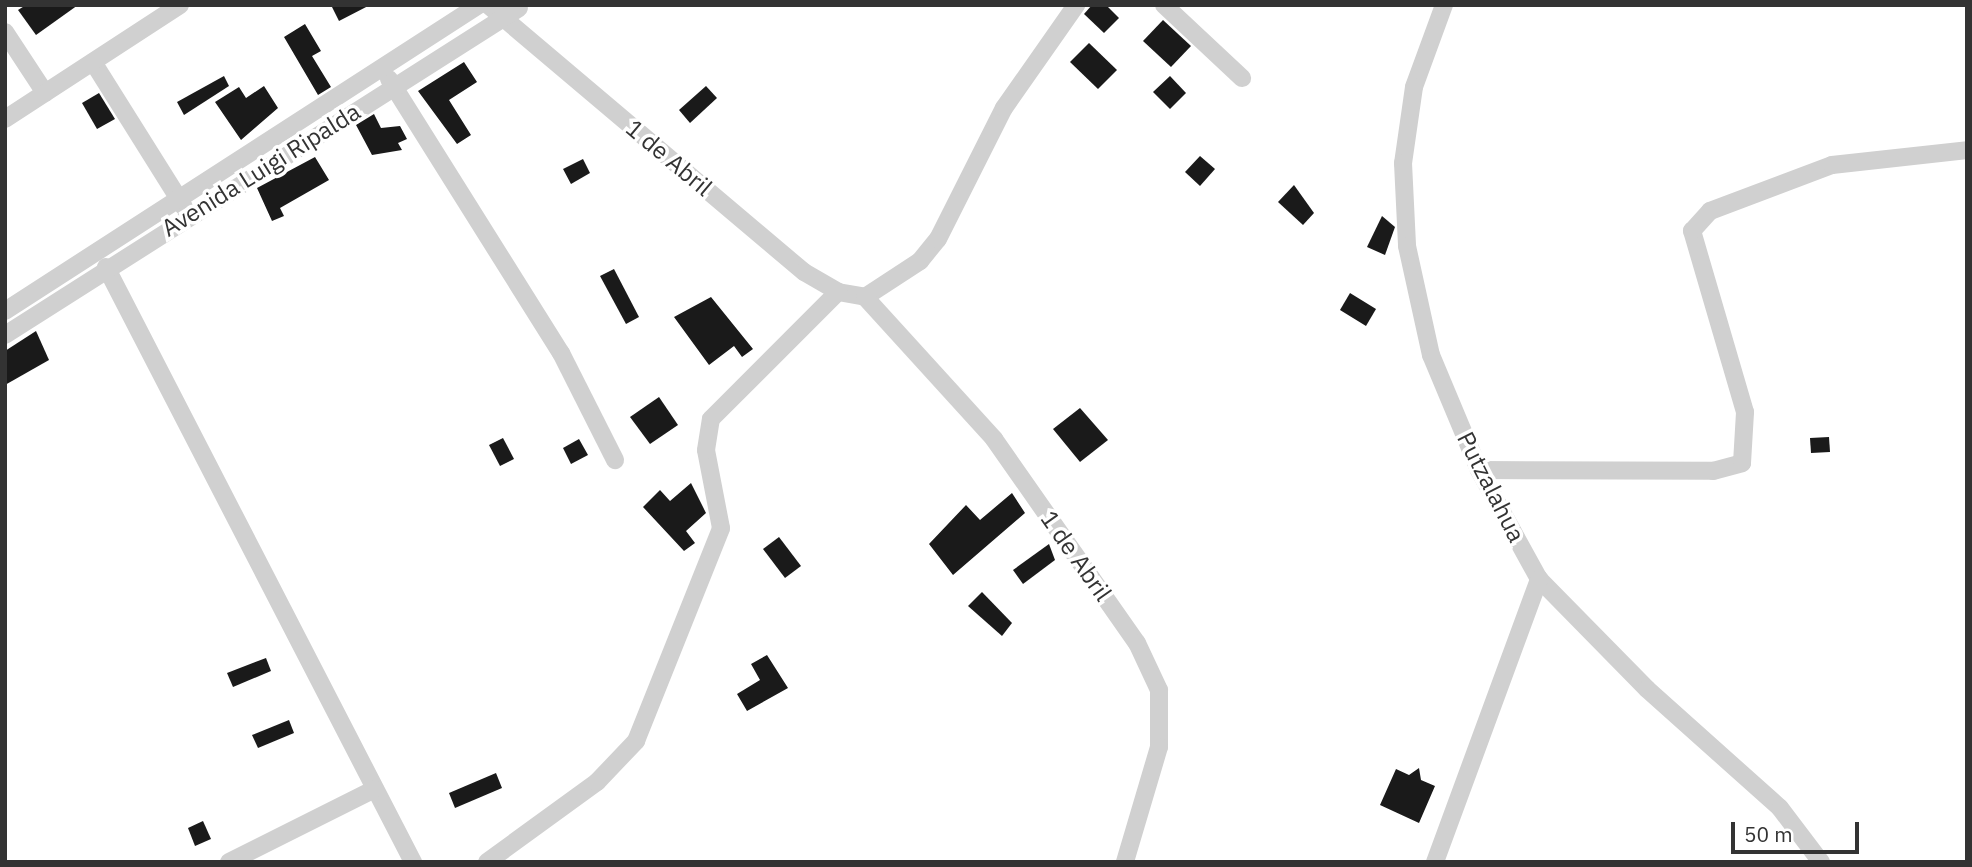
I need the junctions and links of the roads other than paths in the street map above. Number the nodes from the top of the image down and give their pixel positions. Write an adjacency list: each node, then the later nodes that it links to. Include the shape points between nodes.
1 (180, 5): 8 (street)
2 (479, 5): 13 (street, Avenida Luigi Ripalda)
3 (488, 5): 9 (street, 1 de Abril)
4 (1076, 5): 23 (street, via 1004,108 938,239 919,261)
5 (1164, 5): 14 (street)
6 (1444, 5): 27 (street, Putzalahua, via 1414,87 1402,163 1407,246 1431,355)
7 (518, 7): 9 (street, Avenida Luigi Ripalda); 11 (street, 1 de Abril)
8 (160, 11): 12 (street)
9 (502, 21): 11 (street, 1 de Abril); 15 (street, Avenida Luigi Ripalda)
10 (5, 32): 16 (street)
11 (536, 46): 22 (street, 1 de Abril, via 804,272)
12 (93, 62): 16 (street); 19 (street)
13 (383, 70): 15 (street); 19 (street, Avenida Luigi Ripalda)
14 (1242, 78)
15 (394, 87): 20 (street, Avenida Luigi Ripalda); 26 (street, via 561,353)
16 (45, 93): 17 (street)
17 (5, 119)
18 (1967, 150): 27 (street, via 1832,165 1710,211 1692,231 1745,412 1742,463 1713,471)
19 (178, 199): 20 (street); 24 (street, Avenida Luigi Ripalda)
20 (189, 216): 21 (street, Avenida Luigi Ripalda)
21 (106, 268): 25 (street, Avenida Luigi Ripalda); 29 (street)
22 (838, 292): 23 (street); 32 (street, via 711,419 706,450 721,528 636,741 597,782)
23 (866, 297): 33 (street, 1 de Abril, via 994,439 1136,643 1159,690 1159,747)
24 (5, 311)
25 (5, 335)
26 (615, 460)
27 (1479, 470): 28 (street, Putzalahua)
28 (1539, 579): 34 (street); 35 (street, Putzalahua, via 1647,689 1780,808)
29 (375, 789): 30 (street); 31 (street)
30 (229, 862)
31 (413, 862)
32 (487, 862)
33 (1125, 862)
34 (1435, 862)
35 (1821, 862)

